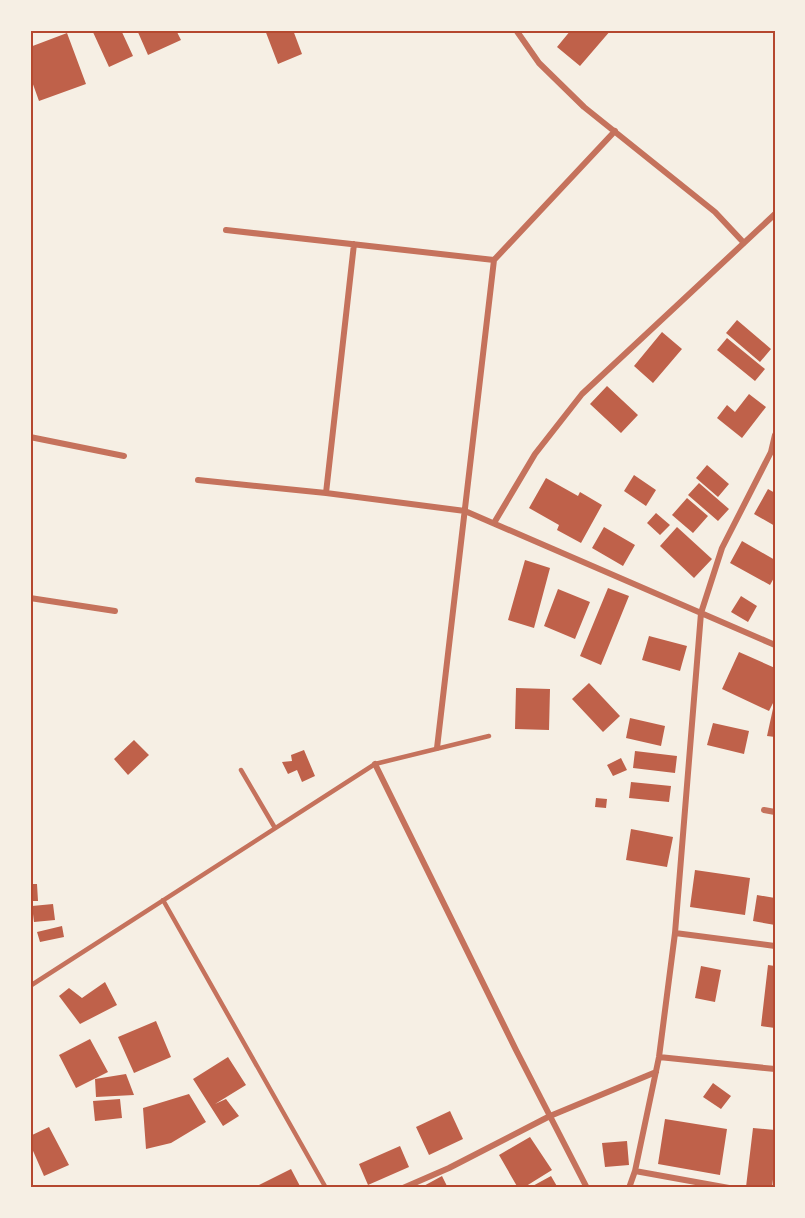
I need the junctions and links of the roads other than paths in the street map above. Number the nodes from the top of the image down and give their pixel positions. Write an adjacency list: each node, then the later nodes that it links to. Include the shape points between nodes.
1 (516, 30): 2 (street, via 539,63)
2 (615, 131): 5 (street, via 715,212); 7 (street)
3 (775, 214): 5 (street)
4 (226, 230): 6 (street)
5 (744, 243): 14 (street, via 582,394 535,454)
6 (354, 244): 7 (street); 12 (street)
7 (494, 260): 13 (street)
8 (775, 435): 17 (street, via 771,452 723,548)
9 (30, 437): 10 (street)
10 (124, 456)
11 (198, 480): 12 (street)
12 (326, 493): 13 (street)
13 (465, 511): 14 (street); 20 (street)
14 (494, 523): 17 (street)
15 (30, 598): 16 (street)
16 (115, 611)
17 (701, 613): 18 (street); 27 (street)
18 (775, 645)
19 (489, 736): 20 (lane)
20 (437, 748): 21 (lane)
21 (375, 764): 25 (lane); 33 (street)
22 (241, 770): 25 (lane)
23 (765, 810): 24 (street)
24 (775, 812)
25 (275, 828): 26 (lane)
26 (163, 900): 29 (lane); 35 (lane)
27 (675, 933): 28 (street); 30 (street)
28 (775, 946)
29 (30, 986)
30 (659, 1057): 31 (street); 32 (street)
31 (775, 1070)
32 (656, 1072): 33 (street); 34 (street)
33 (550, 1116): 36 (street); 37 (street)
34 (635, 1170): 38 (street); 39 (street)
35 (326, 1188)
36 (403, 1188)
37 (587, 1188)
38 (629, 1188)
39 (729, 1188)

